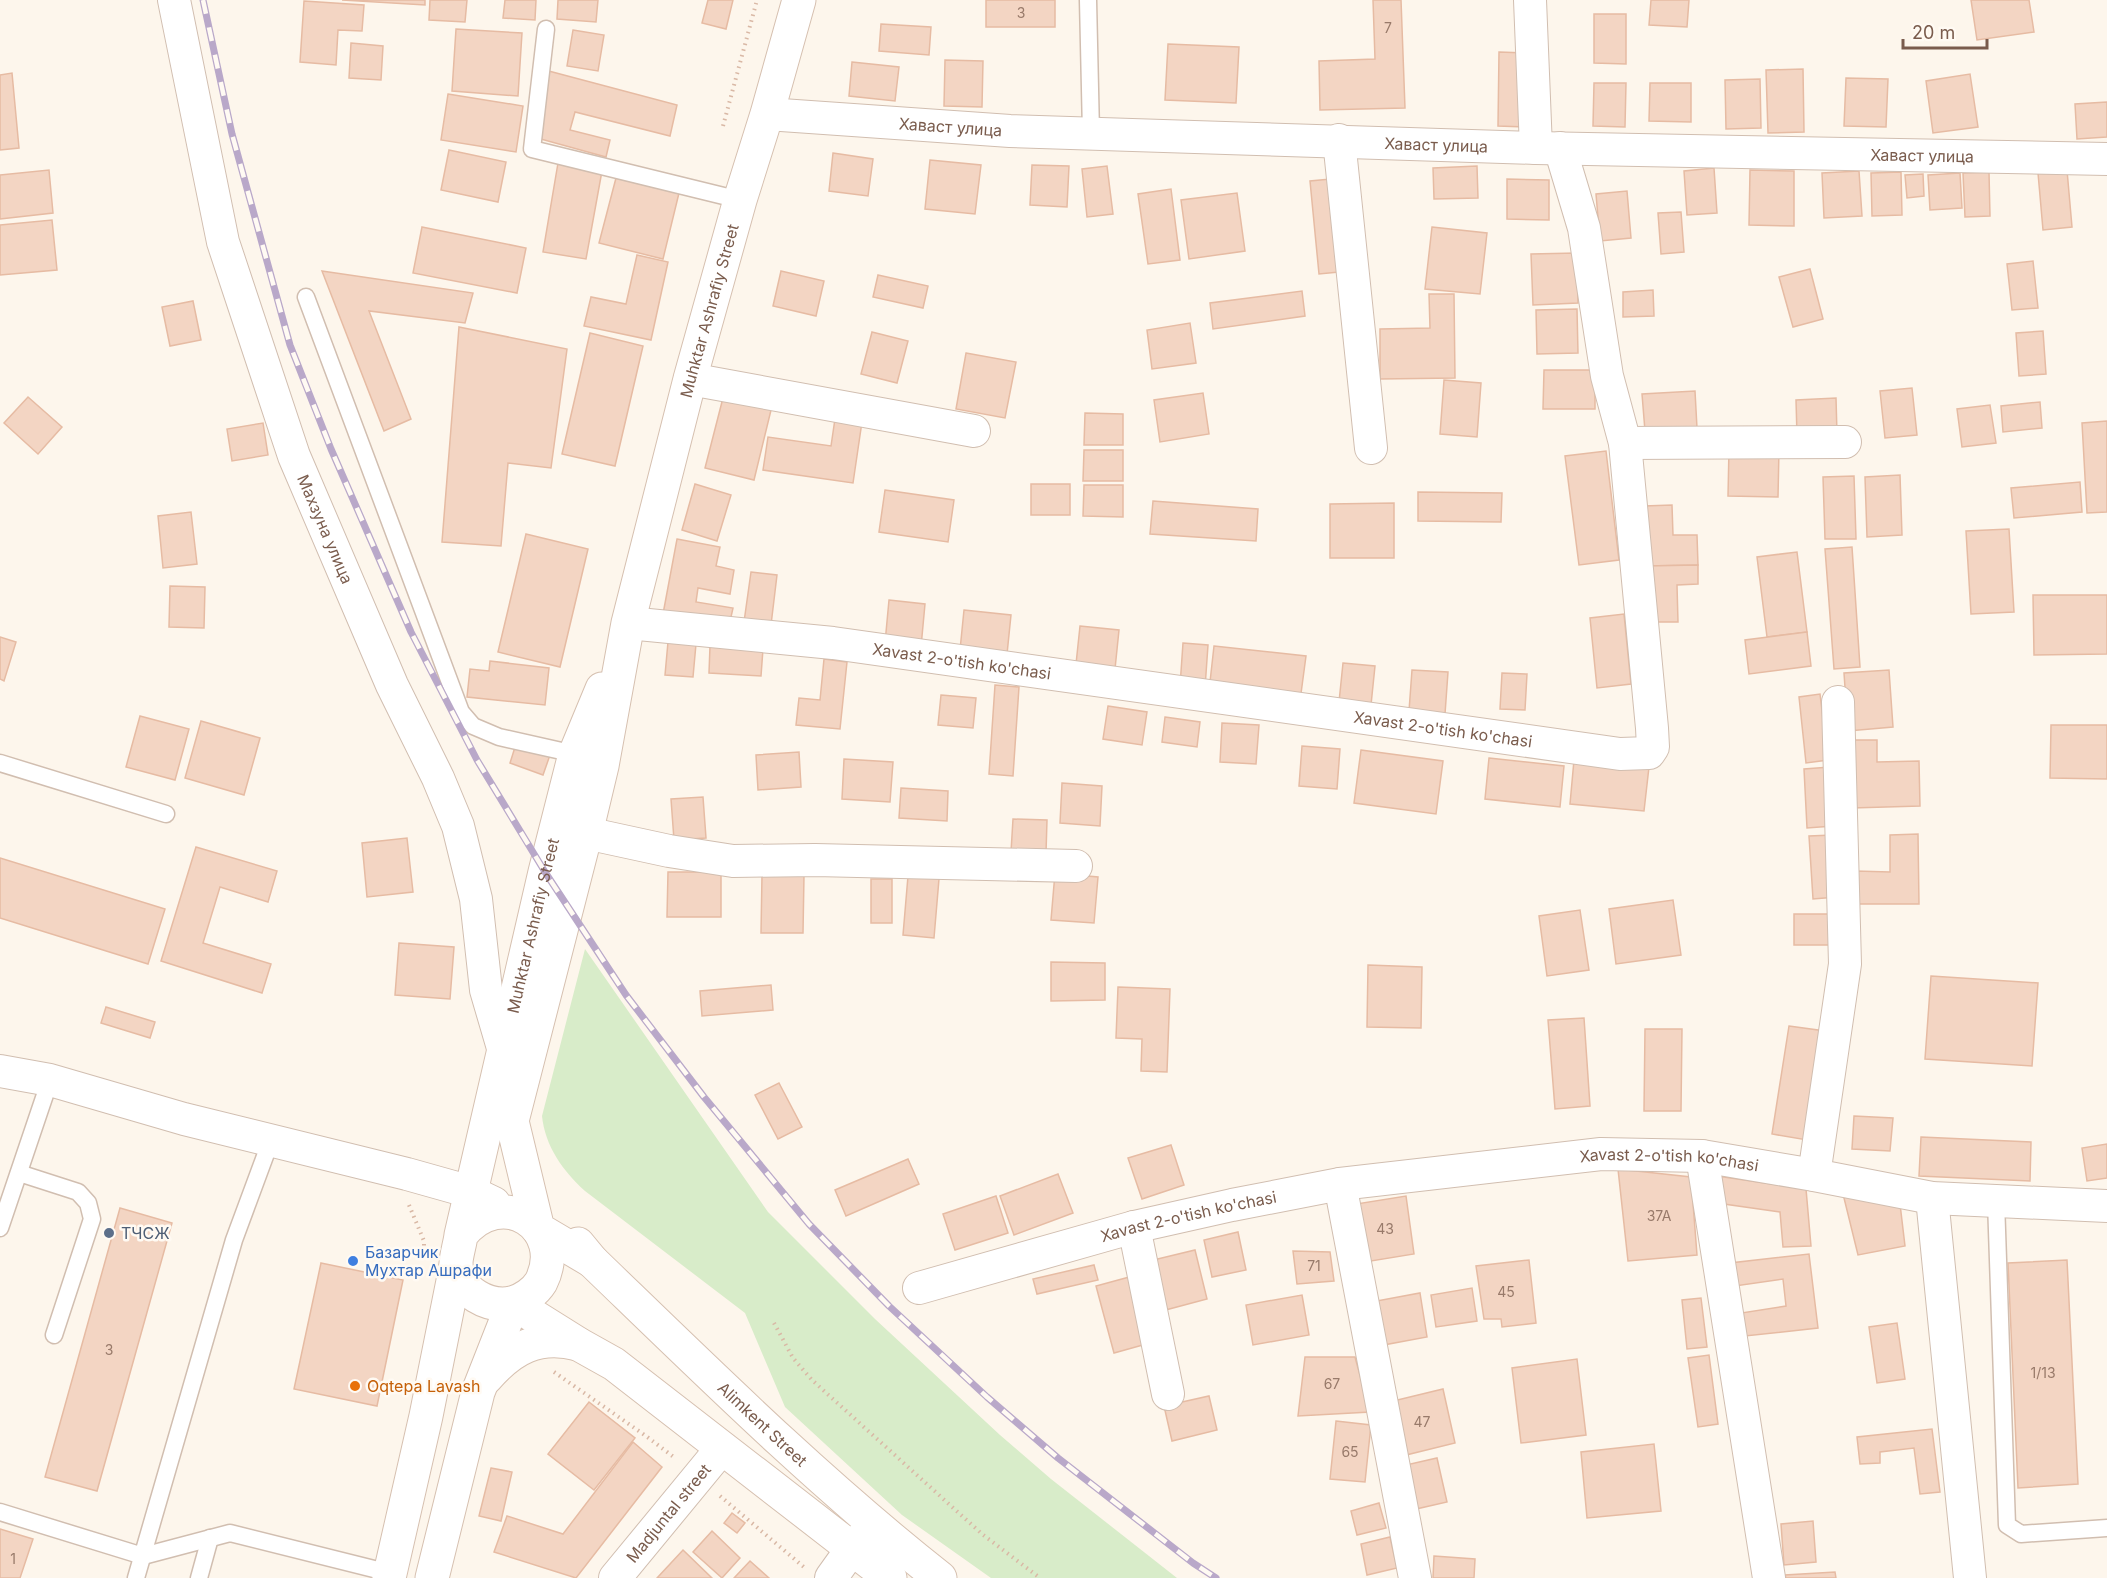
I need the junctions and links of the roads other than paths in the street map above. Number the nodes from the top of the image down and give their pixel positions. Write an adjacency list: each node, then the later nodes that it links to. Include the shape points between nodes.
1 (174, 0): 25 (street, Махзуна улица, via 224,242 294,456 392,685 458,826 477,899 486,990)
2 (799, 0): 6 (main road, Muhktar Ashrafiy Street)
3 (1088, 0): 7 (lane)
4 (1530, 0): 9 (street, Xavast 2-o'tish ko'chasi)
5 (546, 29): 11 (lane, via 532,149)
6 (767, 114): 7 (street, Хаваст улица); 11 (main road, Muhktar Ashrafiy Street)
7 (1091, 133): 8 (street, Хаваст улица)
8 (1339, 140): 9 (street, Хаваст улица); 17 (street)
9 (1548, 148): 10 (street, Хаваст улица); 15 (street, Xavast 2-o'tish ko'chasi, via 1584,228 1607,376)
10 (2107, 159)
11 (740, 200): 13 (main road, Muhktar Ashrafiy Street)
12 (306, 297): 20 (lane, via 461,712 473,726 499,737)
13 (690, 379): 14 (street); 18 (main road, Muhktar Ashrafiy Street)
14 (974, 431)
15 (1625, 442): 16 (street); 18 (street, Xavast 2-o'tish ko'chasi, via 1652,728 1653,747 1644,754 1620,754 833,643)
16 (1845, 442)
17 (1371, 448)
18 (628, 623): 20 (main road, Muhktar Ashrafiy Street); 23 (main road, Muhktar Ashrafiy Street)
19 (1838, 702): 32 (street, via 1845,963)
20 (575, 754): 25 (main road, Muhktar Ashrafiy Street)
21 (0, 763): 22 (lane)
22 (166, 814)
23 (586, 833): 24 (street, via 734,861); 28 (main road, Muhktar Ashrafiy Street)
24 (1076, 866)
25 (503, 1048): 34 (main road, Muhktar Ashrafiy Street)
26 (0, 1071): 27 (street)
27 (50, 1080): 29 (street); 31 (lane)
28 (512, 1121): 38 (main road, Muhktar Ashrafiy Street); 42 (main road, via 549,1204)
29 (271, 1140): 34 (street); 55 (lane, via 234,1240)
30 (1702, 1156): 32 (street, Xavast 2-o'tish ko'chasi); 33 (street, Xavast 2-o'tish ko'chasi, via 1601,1154); 65 (street)
31 (19, 1173): 40 (lane); 45 (lane, via 78,1192 88,1203 92,1220)
32 (1814, 1175): 35 (street, Xavast 2-o'tish ko'chasi)
33 (1340, 1184): 39 (street, Xavast 2-o'tish ko'chasi); 64 (street)
34 (471, 1192): 38 (street); 41 (main road, Muhktar Ashrafiy Street)
35 (1932, 1198): 36 (street, Xavast 2-o'tish ko'chasi); 66 (street)
36 (1996, 1201): 37 (street, Xavast 2-o'tish ko'chasi); 52 (lane, via 2007,1525 2021,1534)
37 (2107, 1206)
38 (525, 1220): 41 (main road, via 496,1212 482,1216 471,1223); 42 (main road); 44 (main road, via 545,1242 546,1272 527,1297)
39 (1134, 1227): 43 (street, Xavast 2-o'tish ko'chasi); 48 (street)
40 (0, 1228)
41 (459, 1251): 44 (main road, via 462,1282 477,1297 498,1304); 57 (main road, Muhktar Ashrafiy Street)
42 (592, 1261): 51 (main road, Alimkent Street)
43 (919, 1288)
44 (513, 1303): 46 (main road); 47 (main road)
45 (54, 1335)
46 (580, 1345): 47 (main road, via 548,1341 521,1348 497,1365); 49 (main road, via 614,1364)
47 (478, 1392): 60 (main road)
48 (1168, 1394)
49 (722, 1448): 54 (main road); 61 (street, Madjuntal street)
50 (0, 1512): 55 (lane)
51 (873, 1525): 54 (street); 63 (main road, Alimkent Street)
52 (2107, 1528)
53 (210, 1538): 55 (lane); 57 (lane, via 230,1533); 59 (lane)
54 (851, 1550): 56 (street); 62 (main road)
55 (143, 1556): 58 (lane)
56 (819, 1574)
57 (389, 1575)
58 (136, 1578)
59 (199, 1578)
60 (432, 1578)
61 (615, 1578)
62 (890, 1578)
63 (940, 1578)
64 (1414, 1578)
65 (1768, 1578)
66 (1970, 1578)

